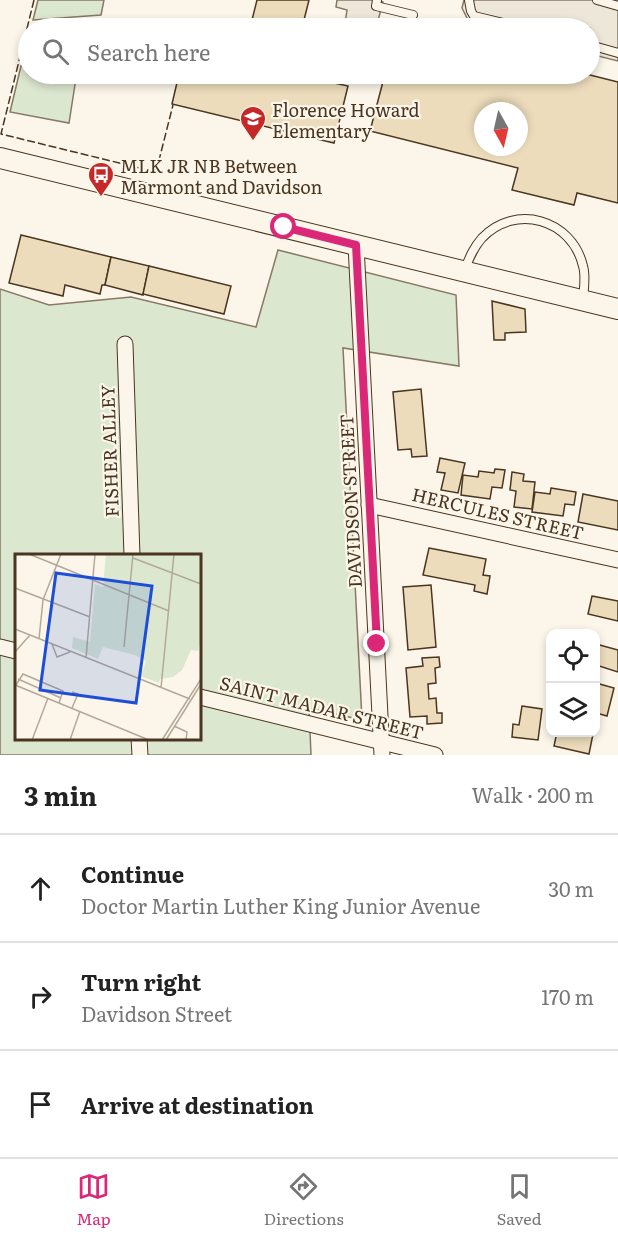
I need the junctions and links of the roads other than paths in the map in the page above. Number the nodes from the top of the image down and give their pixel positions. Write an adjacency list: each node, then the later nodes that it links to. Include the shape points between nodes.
1 (377, 0): 5 (lane, via 376,6)
2 (469, 0): 6 (lane, via 474,15)
3 (597, 0): 4 (lane)
4 (618, 6)
5 (413, 15)
6 (486, 18)
7 (600, 48): 8 (lane)
8 (618, 53)
9 (0, 158): 10 (main road)
10 (356, 245): 11 (main road); 15 (street, DAVIDSON STREET)
11 (464, 271): 12 (main road); 12 (lane, via 474,248 493,229 507,222 541,220 564,232 579,255 583,265)
12 (583, 300): 13 (main road)
13 (618, 309)
14 (125, 344): 16 (street, FISHER ALLEY)
15 (369, 505): 17 (street, HERCULES STREET); 22 (street, DAVIDSON STREET)
16 (132, 554)
17 (618, 560)
18 (0, 647): 19 (street)
19 (15, 651)
20 (201, 697): 22 (street, SAINT MADAR STREET)
21 (139, 740): 23 (street)
22 (382, 748): 24 (street, SAINT MADAR STREET)
23 (140, 755)
24 (435, 755)

